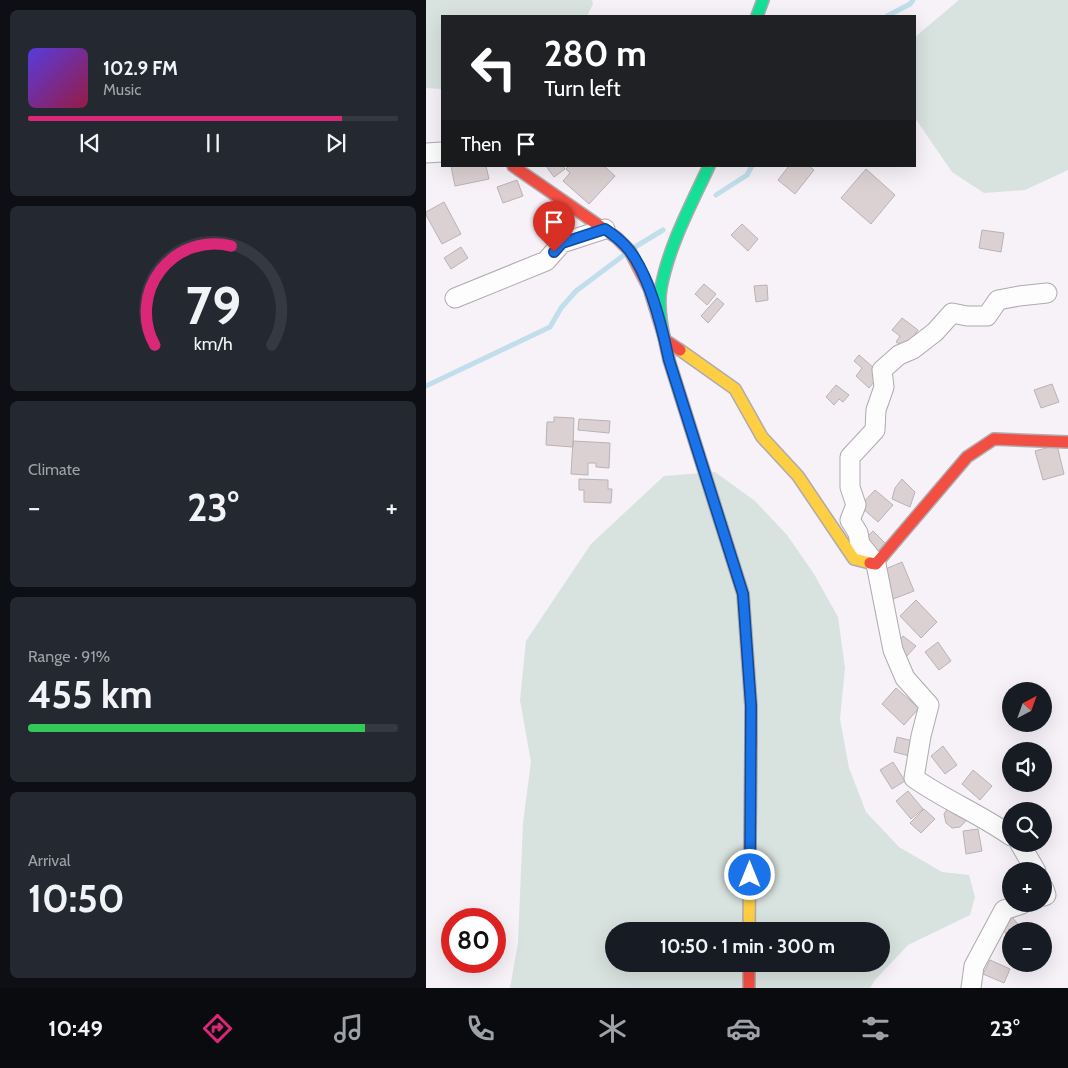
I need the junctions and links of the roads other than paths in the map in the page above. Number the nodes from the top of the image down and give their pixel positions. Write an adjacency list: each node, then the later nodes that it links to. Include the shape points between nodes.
1 (764, 0): 2 (main road)
2 (757, 15)
3 (441, 152): 4 (street)
4 (426, 153)
5 (514, 167): 7 (main road)
6 (709, 167): 10 (main road, via 676,237 661,288)
7 (605, 229): 9 (street, via 562,243 546,261); 10 (main road, via 630,251 636,262 649,288)
8 (1047, 293): 12 (street, via 998,300 987,316 952,313 934,332 882,370 884,387 876,410 875,430 850,457 850,487 856,505 850,520 860,544)
9 (455, 298)
10 (665, 340): 12 (main road, via 735,389 762,437 798,476 854,559); 15 (main road, via 743,594 751,706)
11 (1068, 442): 12 (main road, via 994,439 967,457)
12 (876, 564): 13 (street, via 892,650 905,678 929,705 920,736 914,778)
13 (1002, 830)
14 (1003, 912): 18 (street, via 974,966)
15 (749, 922)
16 (749, 972): 17 (main road)
17 (749, 988)
18 (972, 988)

